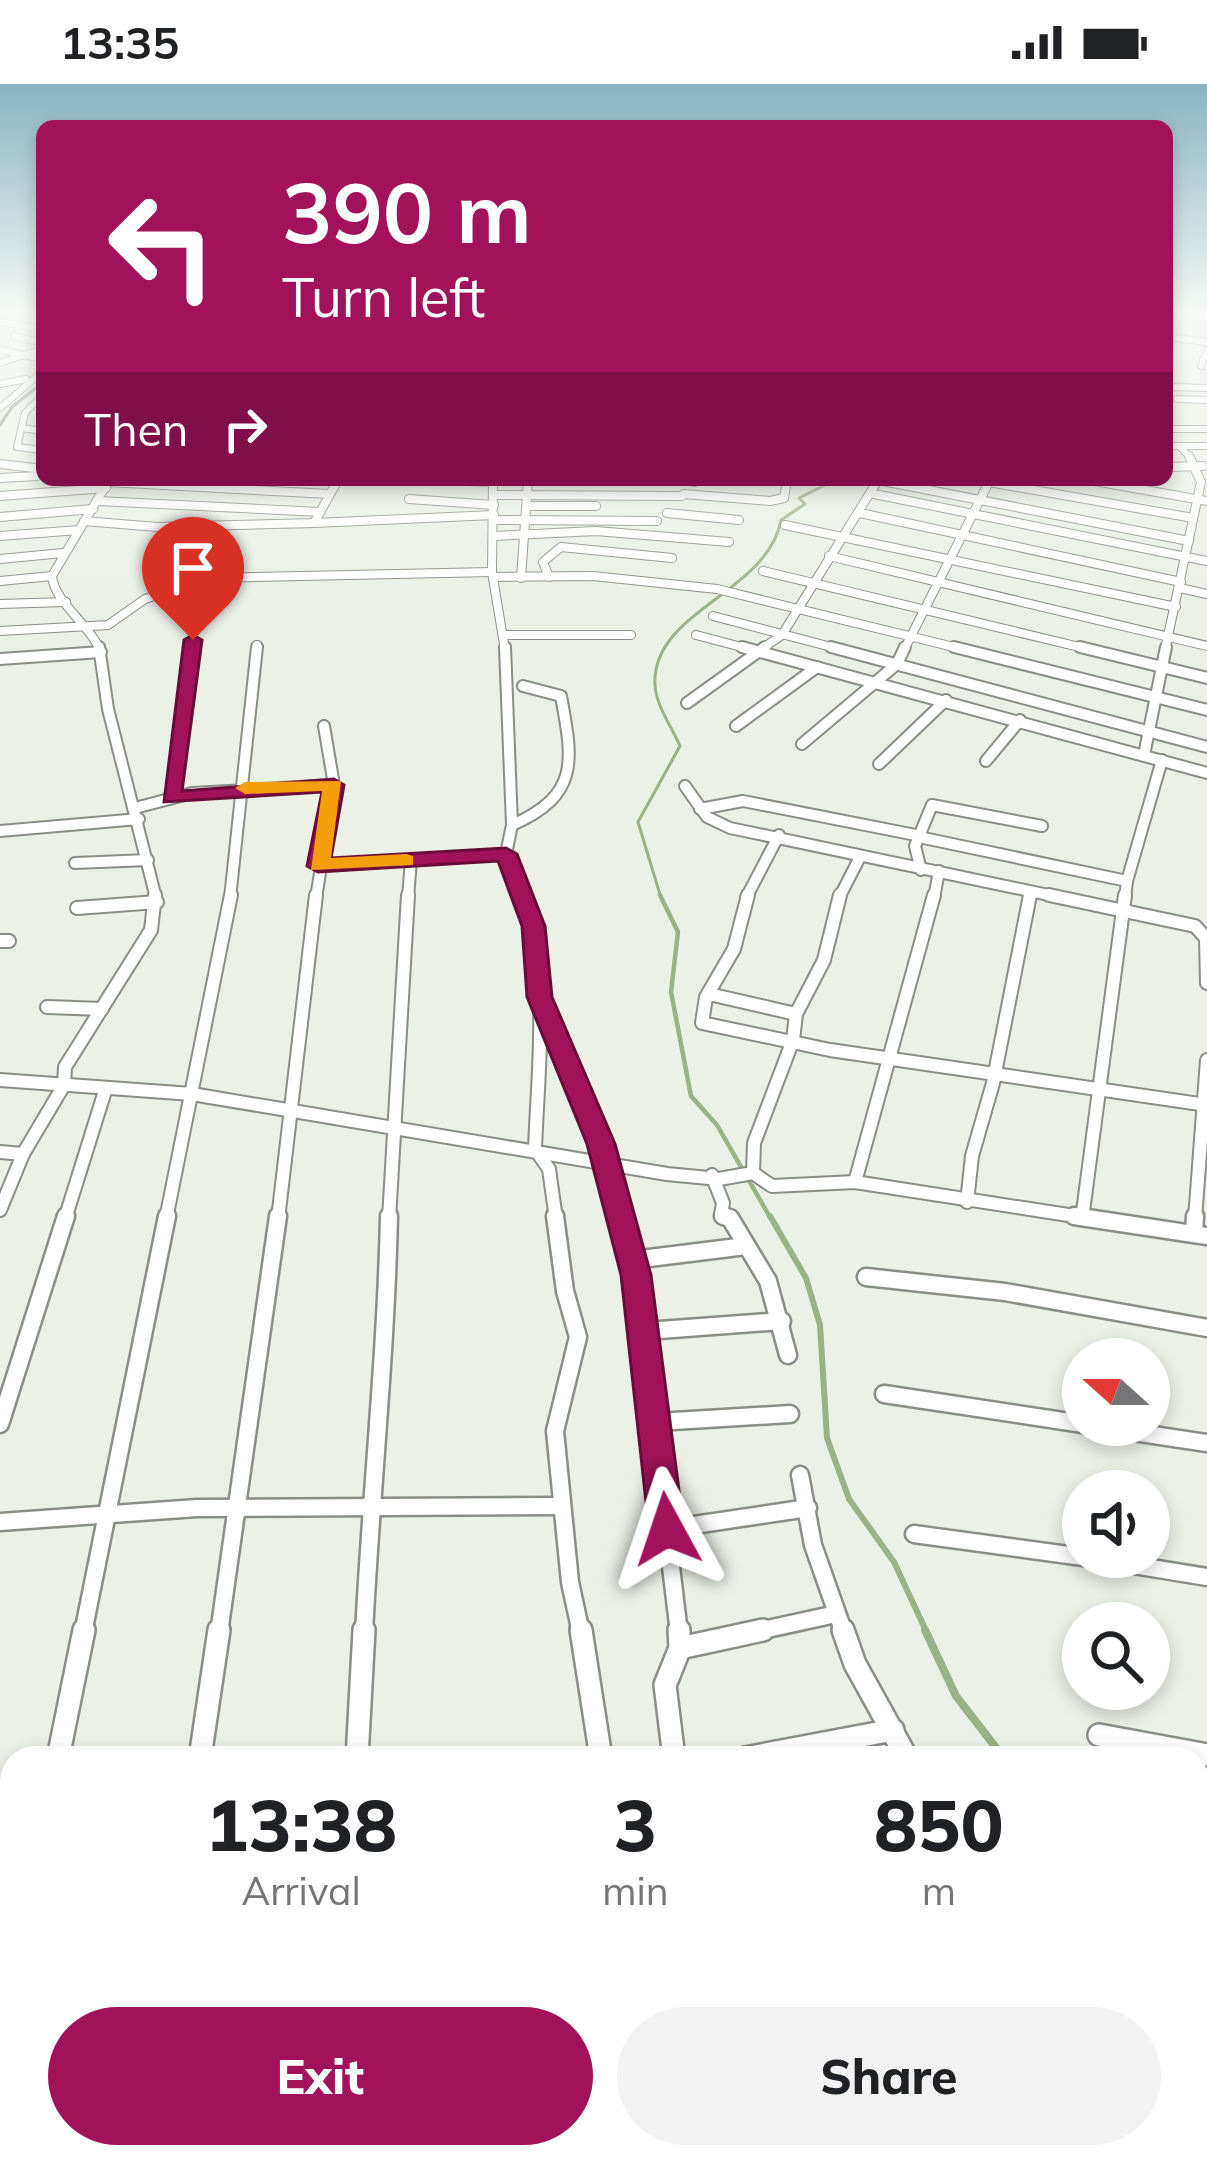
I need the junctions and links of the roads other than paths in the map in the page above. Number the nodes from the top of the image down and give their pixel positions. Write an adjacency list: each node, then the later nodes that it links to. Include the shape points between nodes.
1 (32, 406): 2 (street)
2 (25, 413): 3 (street); 4 (street)
3 (36, 414)
4 (22, 428): 5 (street); 11 (street, via 17,447)
5 (36, 429)
6 (1173, 429): 7 (street)
7 (1207, 429)
8 (1173, 446): 9 (street)
9 (1179, 446): 10 (street); 14 (street)
10 (1207, 446)
11 (36, 449)
12 (0, 464): 15 (street)
13 (1173, 467): 14 (street)
14 (1204, 467): 18 (street)
15 (36, 471)
16 (36, 473): 17 (street)
17 (0, 478)
18 (1205, 483): 36 (street)
19 (83, 486): 34 (street)
20 (106, 486): 39 (street)
21 (168, 486): 31 (street)
22 (334, 486): 31 (street)
23 (457, 486): 37 (street)
24 (527, 486): 32 (street)
25 (787, 486): 32 (street, via 784,498 770,501)
26 (876, 486): 33 (street)
27 (904, 486): 38 (street)
28 (986, 486): 38 (street)
29 (1016, 486): 48 (street)
30 (1124, 486): 36 (street)
31 (329, 494): 42 (street)
32 (529, 494): 37 (street); 40 (street)
33 (874, 494): 44 (street); 46 (street)
34 (0, 496)
35 (410, 499): 37 (street)
36 (1201, 499): 48 (street)
37 (494, 500): 49 (street); 52 (street); 59 (street)
38 (975, 502): 45 (street); 46 (street)
39 (95, 505): 42 (street); 47 (street); 55 (street)
40 (530, 506): 41 (street); 49 (street)
41 (596, 506)
42 (320, 512): 52 (street)
43 (668, 513): 51 (street)
44 (860, 513): 60 (street); 61 (street)
45 (1041, 514): 56 (street); 63 (street)
46 (971, 515): 56 (street); 61 (street)
47 (0, 517)
48 (1193, 519): 53 (street); 63 (street)
49 (530, 520): 50 (street); 57 (street)
50 (657, 520)
51 (739, 520)
52 (314, 523): 55 (street)
53 (1207, 523)
54 (785, 525): 60 (street)
55 (82, 526): 58 (street); 65 (street)
56 (1034, 527): 70 (street)
57 (533, 534): 59 (street); 62 (street); 75 (street)
58 (0, 536)
59 (494, 536): 73 (street)
60 (843, 536): 66 (street); 67 (street)
61 (962, 536): 67 (street); 80 (street)
62 (729, 542)
63 (1189, 542): 64 (street); 70 (street)
64 (1207, 546)
65 (63, 554): 69 (street); 74 (street)
66 (829, 556): 78 (street); 79 (street)
67 (951, 557): 78 (street); 84 (street)
68 (672, 558): 76 (street, via 561,547 543,562)
69 (0, 559)
70 (1185, 560): 71 (street); 80 (street)
71 (1207, 565)
72 (763, 572): 79 (street)
73 (493, 574): 75 (street); 88 (street, via 209,578); 90 (street)
74 (52, 576): 77 (street); 82 (street)
75 (521, 578): 76 (street)
76 (549, 578): 85 (street, via 722,590)
77 (0, 581)
78 (939, 581): 86 (street); 95 (street)
79 (814, 582): 85 (street); 86 (street)
80 (1180, 585): 81 (street); 84 (street)
81 (1207, 594)
82 (66, 602): 83 (street); 88 (street)
83 (0, 604)
84 (1177, 607): 95 (street)
85 (799, 608): 93 (street); 94 (street)
86 (924, 608): 94 (street); 104 (street)
87 (713, 616): 93 (street)
88 (92, 628): 89 (street); 100 (street)
89 (0, 631)
90 (503, 635): 91 (street); 130 (street)
91 (631, 635)
92 (696, 635): 99 (street)
93 (782, 635): 99 (street); 102 (street)
94 (911, 635): 102 (street); 109 (street)
95 (1170, 637): 98 (street); 104 (street)
96 (193, 640): 127 (street)
97 (256, 645): 126 (street)
98 (1203, 645): 105 (street)
99 (764, 651): 103 (street); 111 (street)
100 (100, 652): 101 (street); 129 (street)
101 (0, 659)
102 (897, 664): 107 (street); 116 (street)
103 (817, 667): 107 (street); 115 (street)
104 (1164, 667): 105 (street); 109 (street)
105 (1191, 674): 106 (street)
106 (1207, 678)
107 (877, 683): 110 (street); 117 (street)
108 (524, 686): 130 (street, via 561,696 569,715 569,777 560,800)
109 (1158, 697): 112 (street); 116 (street)
110 (946, 700): 113 (street); 122 (street)
111 (687, 703)
112 (1207, 710)
113 (1020, 720): 119 (street); 121 (street)
114 (324, 726): 124 (street)
115 (736, 726)
116 (1150, 731): 118 (street); 119 (street)
117 (802, 744)
118 (1207, 747)
119 (1144, 755): 120 (street)
120 (1162, 760): 123 (street); 143 (street)
121 (986, 761)
122 (879, 764)
123 (1207, 773)
124 (334, 785): 126 (street); 140 (street)
125 (685, 786): 128 (street)
126 (248, 788): 127 (street); 162 (street)
127 (171, 798): 129 (street)
128 (700, 809): 133 (street, via 718,824); 134 (street, via 743,801)
129 (137, 813): 132 (street); 137 (street)
130 (512, 825): 135 (street)
131 (1042, 826): 134 (street, via 932,805)
132 (0, 831)
133 (779, 835): 136 (street); 149 (street)
134 (920, 837): 141 (street); 143 (street)
135 (506, 854): 138 (street); 150 (street, via 533,926)
136 (860, 857): 141 (street); 153 (street)
137 (148, 860): 139 (street); 145 (street)
138 (411, 860): 140 (street); 165 (street)
139 (75, 863)
140 (318, 866): 164 (street)
141 (921, 870): 142 (street)
142 (939, 871): 144 (street); 155 (street, via 922,965)
143 (1127, 881): 147 (street)
144 (1031, 892): 147 (street); 157 (street)
145 (158, 902): 146 (street); 152 (street, via 151,929)
146 (77, 908)
147 (1122, 910): 148 (street, via 1202,930); 161 (street)
148 (1207, 983)
149 (709, 994): 153 (street); 154 (street, via 702,1023)
150 (540, 997): 166 (street); 169 (street)
151 (46, 1007): 152 (street)
152 (102, 1009): 159 (street, via 65,1067)
153 (796, 1014): 154 (street)
154 (793, 1040): 155 (street); 170 (street, via 754,1143)
155 (887, 1056): 157 (street); 172 (street)
156 (1207, 1060): 163 (street)
157 (993, 1072): 161 (street); 173 (street)
158 (0, 1079): 159 (street)
159 (64, 1085): 160 (street); 168 (street)
160 (105, 1090): 162 (street); 188 (street)
161 (1100, 1092): 163 (street); 175 (street)
162 (193, 1094): 164 (street); 196 (street)
163 (1207, 1105): 176 (street)
164 (291, 1109): 165 (street); 194 (street)
165 (390, 1127): 166 (street); 192 (street, via 387,1315)
166 (535, 1149): 169 (street); 193 (street, via 549,1169 578,1336 555,1431)
167 (0, 1152): 168 (street)
168 (22, 1154): 174 (street)
169 (607, 1161): 171 (street); 178 (street)
170 (753, 1174): 171 (street); 172 (street, via 772,1186)
171 (712, 1175): 177 (street, via 722,1215)
172 (855, 1182): 173 (street)
173 (967, 1202): 175 (street)
174 (0, 1210)
175 (1082, 1220): 176 (street)
176 (1200, 1234)
177 (746, 1246): 178 (street); 180 (street)
178 (632, 1260): 182 (street)
179 (866, 1277): 181 (street)
180 (782, 1321): 182 (street); 183 (street)
181 (1207, 1328)
182 (646, 1331): 187 (street)
183 (788, 1355)
184 (884, 1394): 186 (street)
185 (790, 1414): 187 (street)
186 (1062, 1421)
187 (657, 1422): 198 (street)
188 (0, 1424)
189 (1170, 1438): 190 (street)
190 (1207, 1444)
191 (800, 1475): 195 (street)
192 (370, 1506): 193 (street); 194 (street); 209 (street)
193 (562, 1506): 210 (street)
194 (238, 1507): 196 (street); 208 (street)
195 (808, 1508): 198 (street); 203 (street)
196 (108, 1512): 197 (street); 207 (street)
197 (0, 1522)
198 (667, 1529): 204 (street)
199 (914, 1534): 200 (street)
200 (1062, 1554)
201 (1170, 1571): 202 (street)
202 (1207, 1577)
203 (836, 1614): 204 (street); 205 (street)
204 (680, 1648): 211 (street, via 666,1673)
205 (893, 1730): 212 (street); 213 (street)
206 (1100, 1736): 214 (street)
207 (60, 1746)
208 (202, 1746)
209 (358, 1746)
210 (599, 1746)
211 (673, 1746)
212 (808, 1746)
213 (901, 1746)
214 (1156, 1746)

